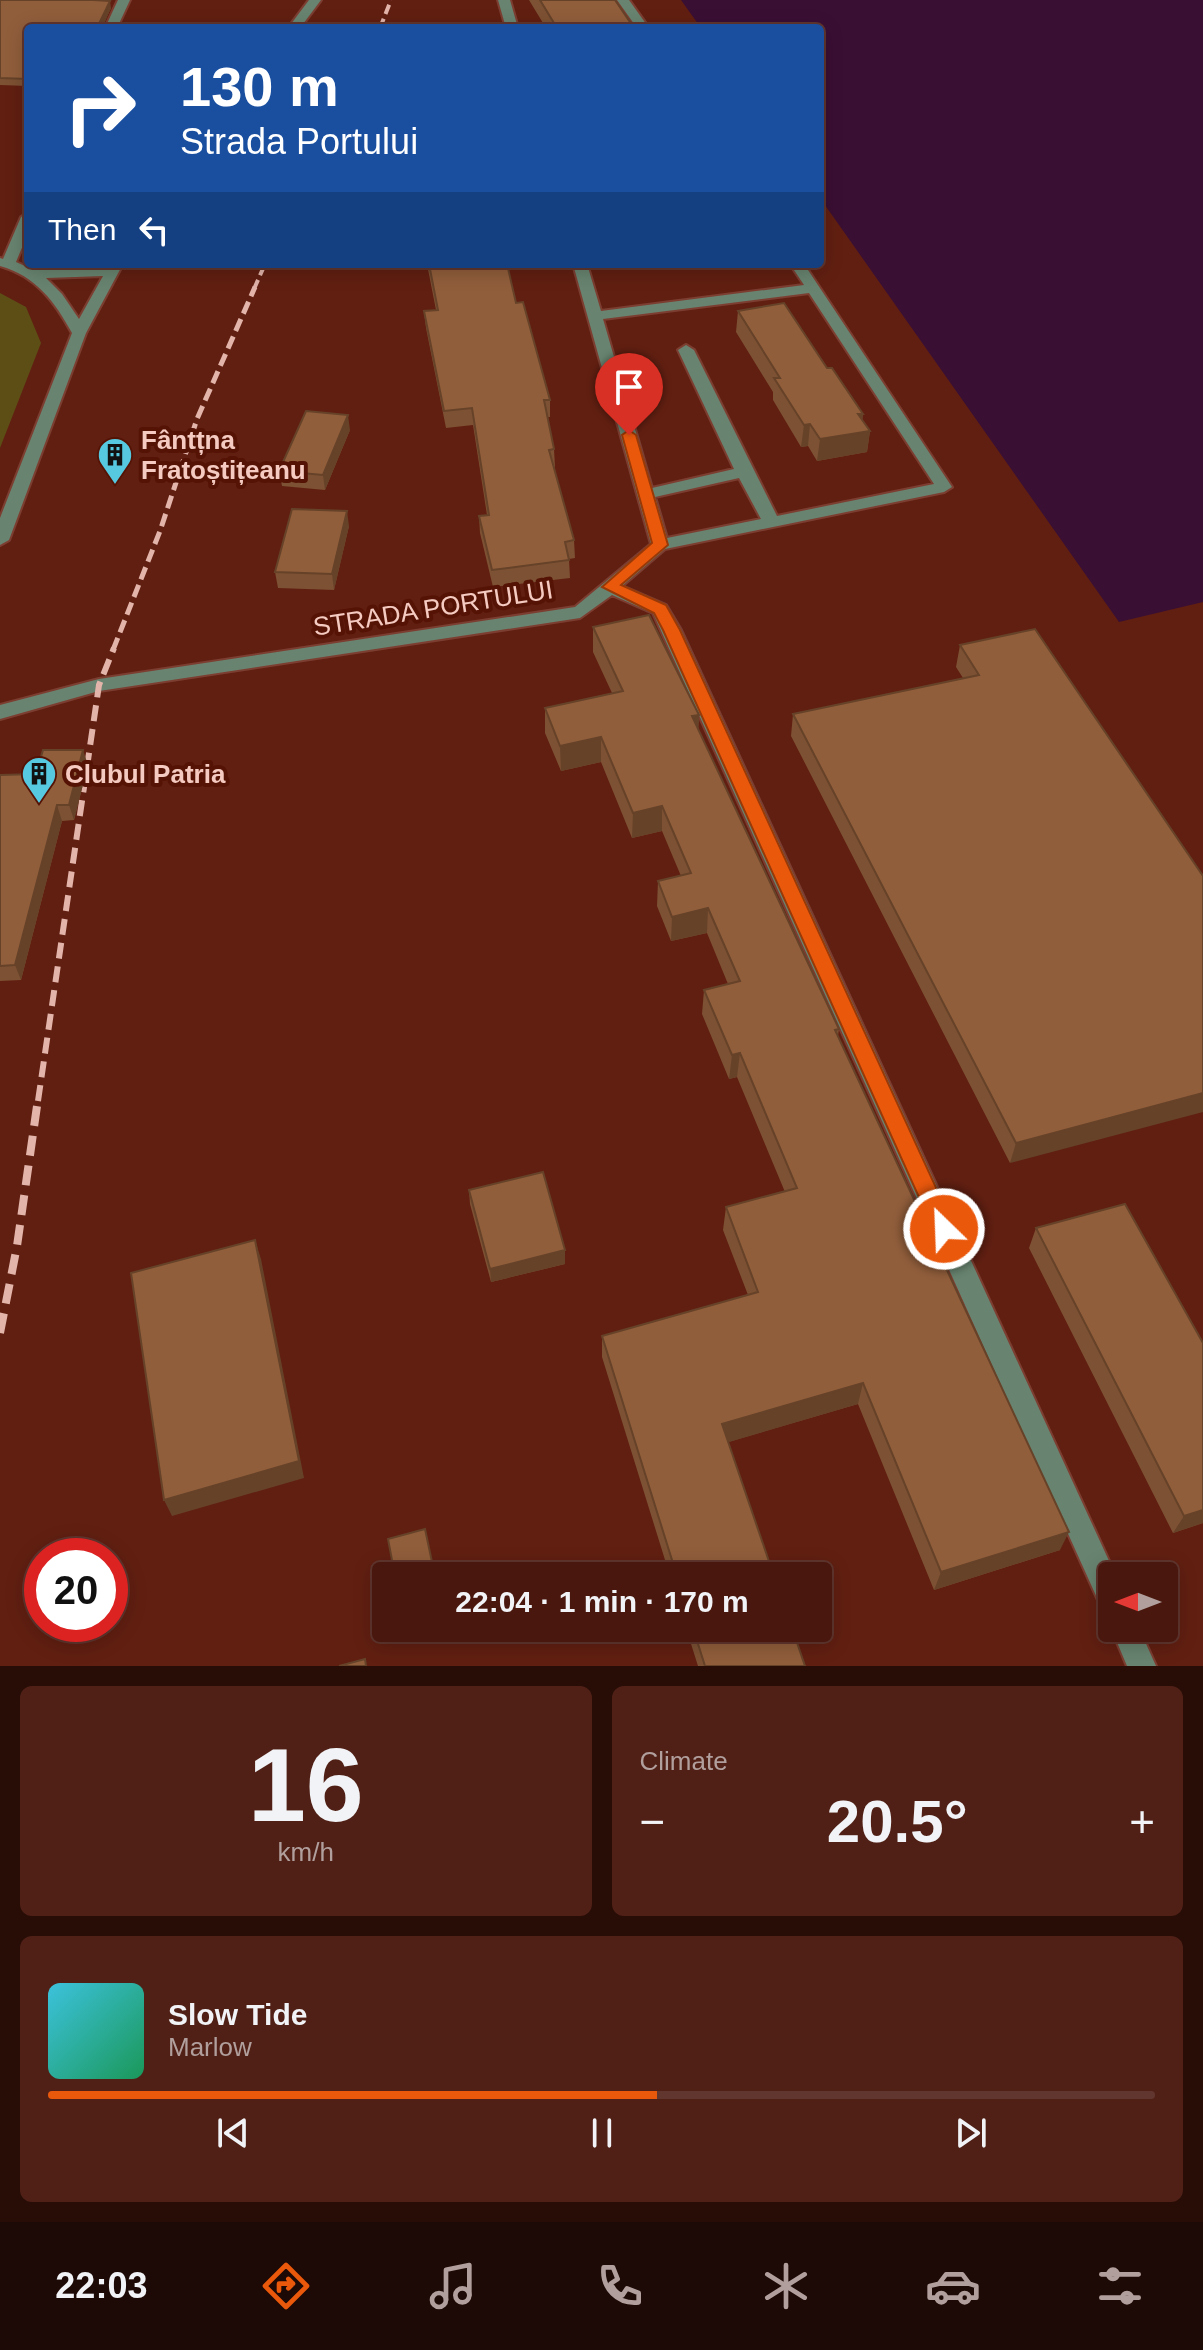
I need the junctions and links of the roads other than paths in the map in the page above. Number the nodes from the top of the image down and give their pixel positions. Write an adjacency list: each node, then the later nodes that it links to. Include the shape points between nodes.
1 (124, 0): 5 (street)
2 (315, 0): 6 (street)
3 (504, 0): 7 (street)
4 (623, 0): 8 (street)
5 (113, 24)
6 (297, 24)
7 (511, 24)
8 (640, 24)
9 (24, 225): 10 (street)
10 (4, 263): 15 (street)
11 (102, 268): 15 (street)
12 (113, 268): 18 (street)
13 (581, 268): 17 (street)
14 (800, 268): 16 (street)
15 (33, 274): 18 (street, via 62,299)
16 (813, 288): 17 (street); 22 (street, via 944,487)
17 (595, 316): 21 (street)
18 (79, 333): 23 (street)
19 (686, 350): 20 (street)
20 (744, 472): 21 (street); 22 (street)
21 (646, 494): 24 (street)
22 (771, 521): 24 (street)
23 (0, 540)
24 (660, 545): 25 (street, STRADA PORTULUI)
25 (610, 587): 26 (street, STRADA PORTULUI, via 580,612 99,685); 27 (street, via 660,609 672,630)
26 (0, 712)
27 (1098, 1568)
28 (1131, 1642): 29 (street)
29 (1142, 1666)

